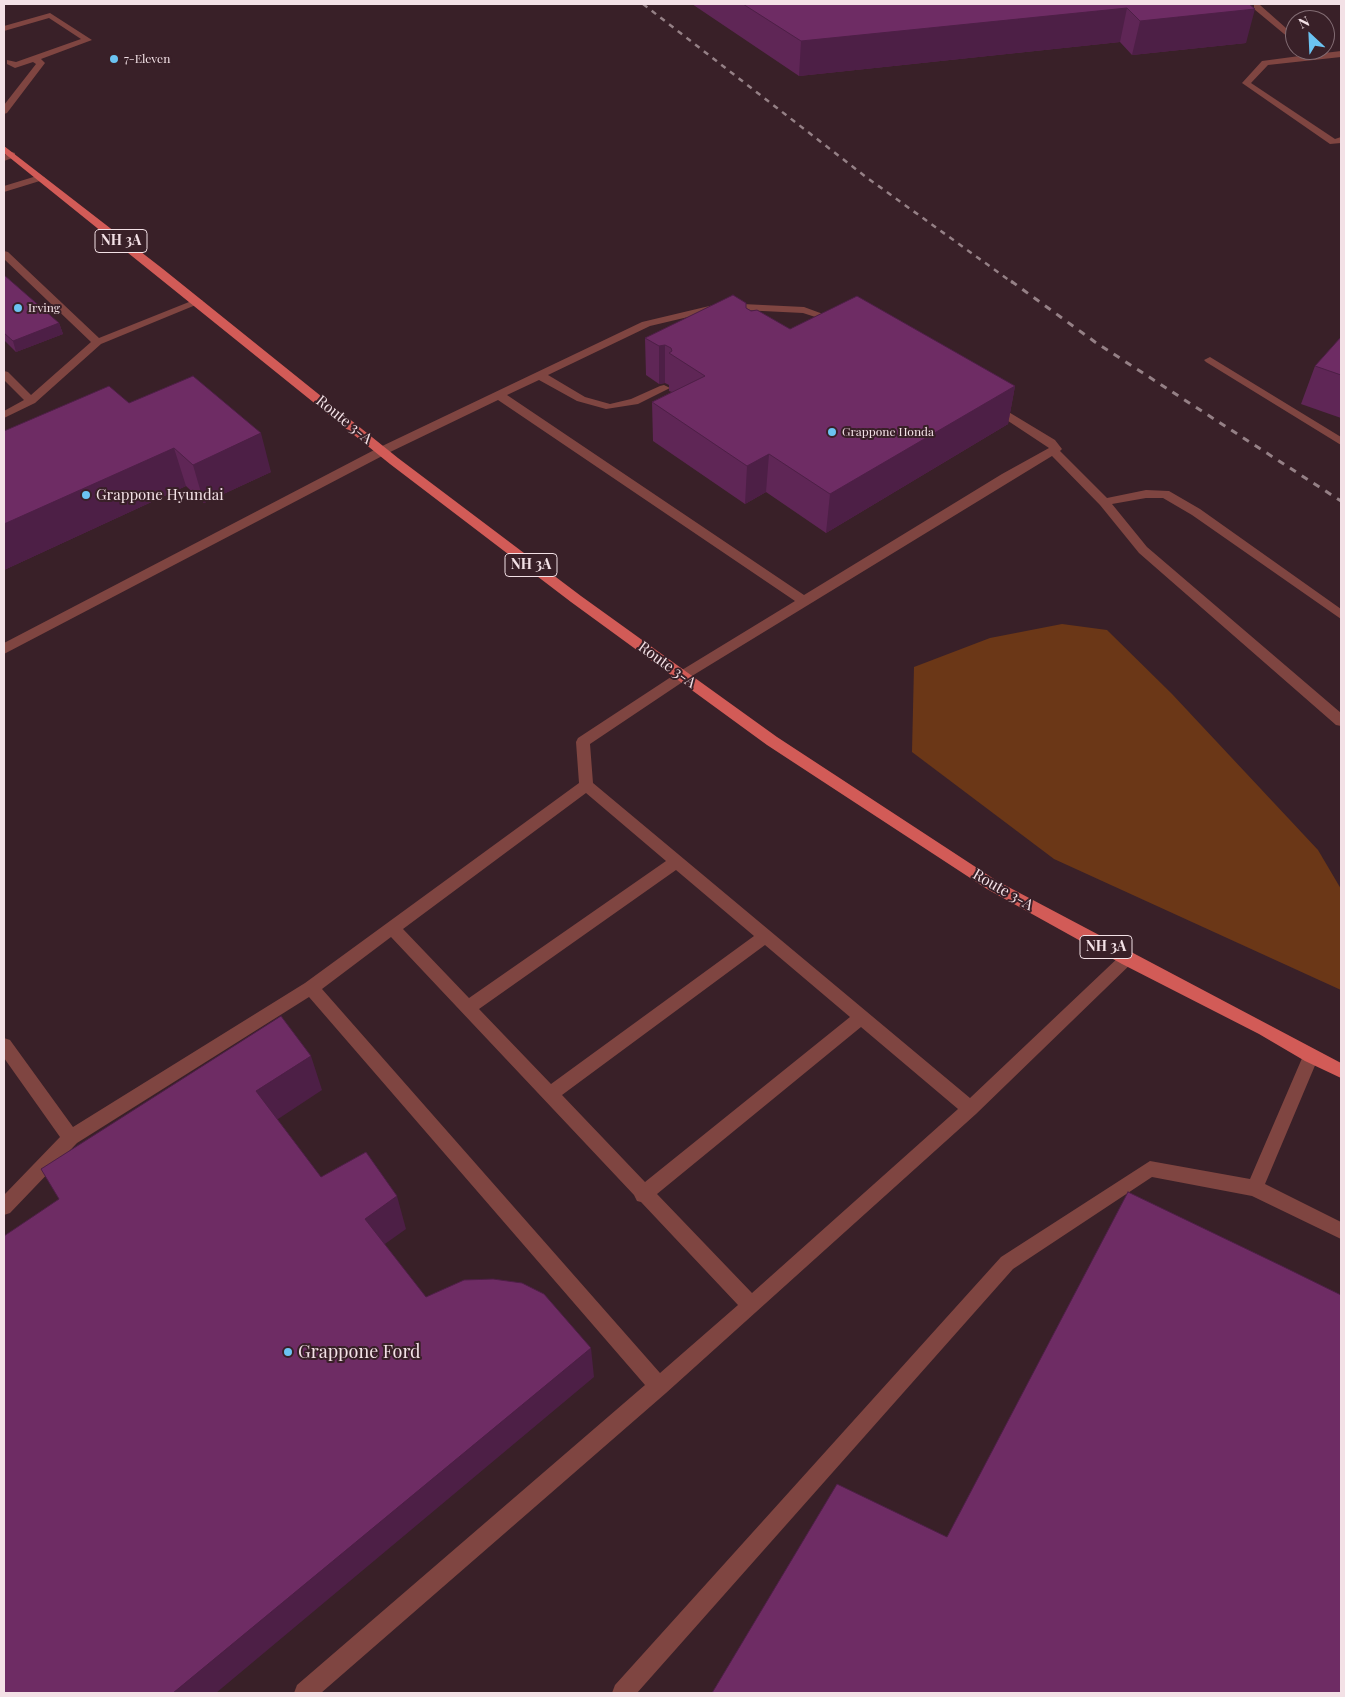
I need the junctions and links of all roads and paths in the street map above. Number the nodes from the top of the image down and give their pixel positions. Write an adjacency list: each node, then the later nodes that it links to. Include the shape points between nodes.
1 (1257, 7): 3 (lane)
2 (4, 28): 4 (lane); 5 (lane, via 50,15 88,40)
3 (1285, 31)
4 (14, 35)
5 (38, 56): 7 (lane, via 15,65); 8 (lane, via 41,63)
6 (1290, 60): 9 (lane, via 1265,63 1246,83 1333,142)
7 (10, 62)
8 (4, 110)
9 (1341, 140)
10 (6, 154): 11 (main road, NH 3A)
11 (42, 180): 12 (lane); 14 (main road, Route 3-A / NH 3A)
12 (4, 189)
13 (4, 254): 18 (lane)
14 (198, 302): 18 (lane); 28 (main road, Route 3-A / NH 3A)
15 (758, 308): 16 (lane); 17 (lane, via 804,310); 21 (lane, via 722,306 646,324)
16 (760, 323)
17 (846, 324)
18 (97, 342): 24 (lane)
19 (1210, 360): 27 (lane)
20 (4, 374): 24 (lane)
21 (539, 375): 22 (lane, via 580,399 610,406 634,402); 23 (lane)
22 (664, 388)
23 (499, 395): 28 (lane); 31 (lane)
24 (31, 401): 26 (lane)
25 (985, 402): 29 (lane, via 1050,442 1056,450)
26 (4, 415)
27 (1341, 442)
28 (382, 451): 33 (lane); 34 (main road, Route 3-A / NH 3A)
29 (1053, 451): 30 (lane); 31 (lane)
30 (1104, 502): 32 (lane, via 1165,494 1196,512); 35 (lane, via 1144,550)
31 (804, 601): 34 (lane)
32 (1341, 615)
33 (4, 649)
34 (682, 676): 36 (lane, via 583,742); 40 (main road, Route 3-A / NH 3A, via 772,742 992,885)
35 (1341, 721)
36 (586, 785): 37 (lane); 38 (lane)
37 (678, 861): 39 (lane); 42 (lane)
38 (392, 928): 41 (lane); 42 (lane)
39 (765, 937): 43 (lane); 47 (lane)
40 (1128, 959): 45 (main road, Route 3-A / NH 3A); 48 (lane)
41 (311, 988): 49 (lane); 55 (lane)
42 (467, 1008): 47 (lane)
43 (861, 1018): 48 (lane); 51 (lane)
44 (4, 1045): 49 (lane)
45 (1311, 1056): 46 (main road, Route 3-A / NH 3A); 50 (lane)
46 (1341, 1070)
47 (549, 1095): 51 (lane)
48 (970, 1109): 54 (lane)
49 (71, 1138): 52 (lane)
50 (1255, 1188): 53 (lane); 57 (lane, via 1150,1169 1007,1263)
51 (643, 1195): 54 (lane)
52 (4, 1207)
53 (1341, 1232)
54 (751, 1306): 55 (lane)
55 (658, 1386): 56 (lane)
56 (305, 1693)
57 (623, 1693)

